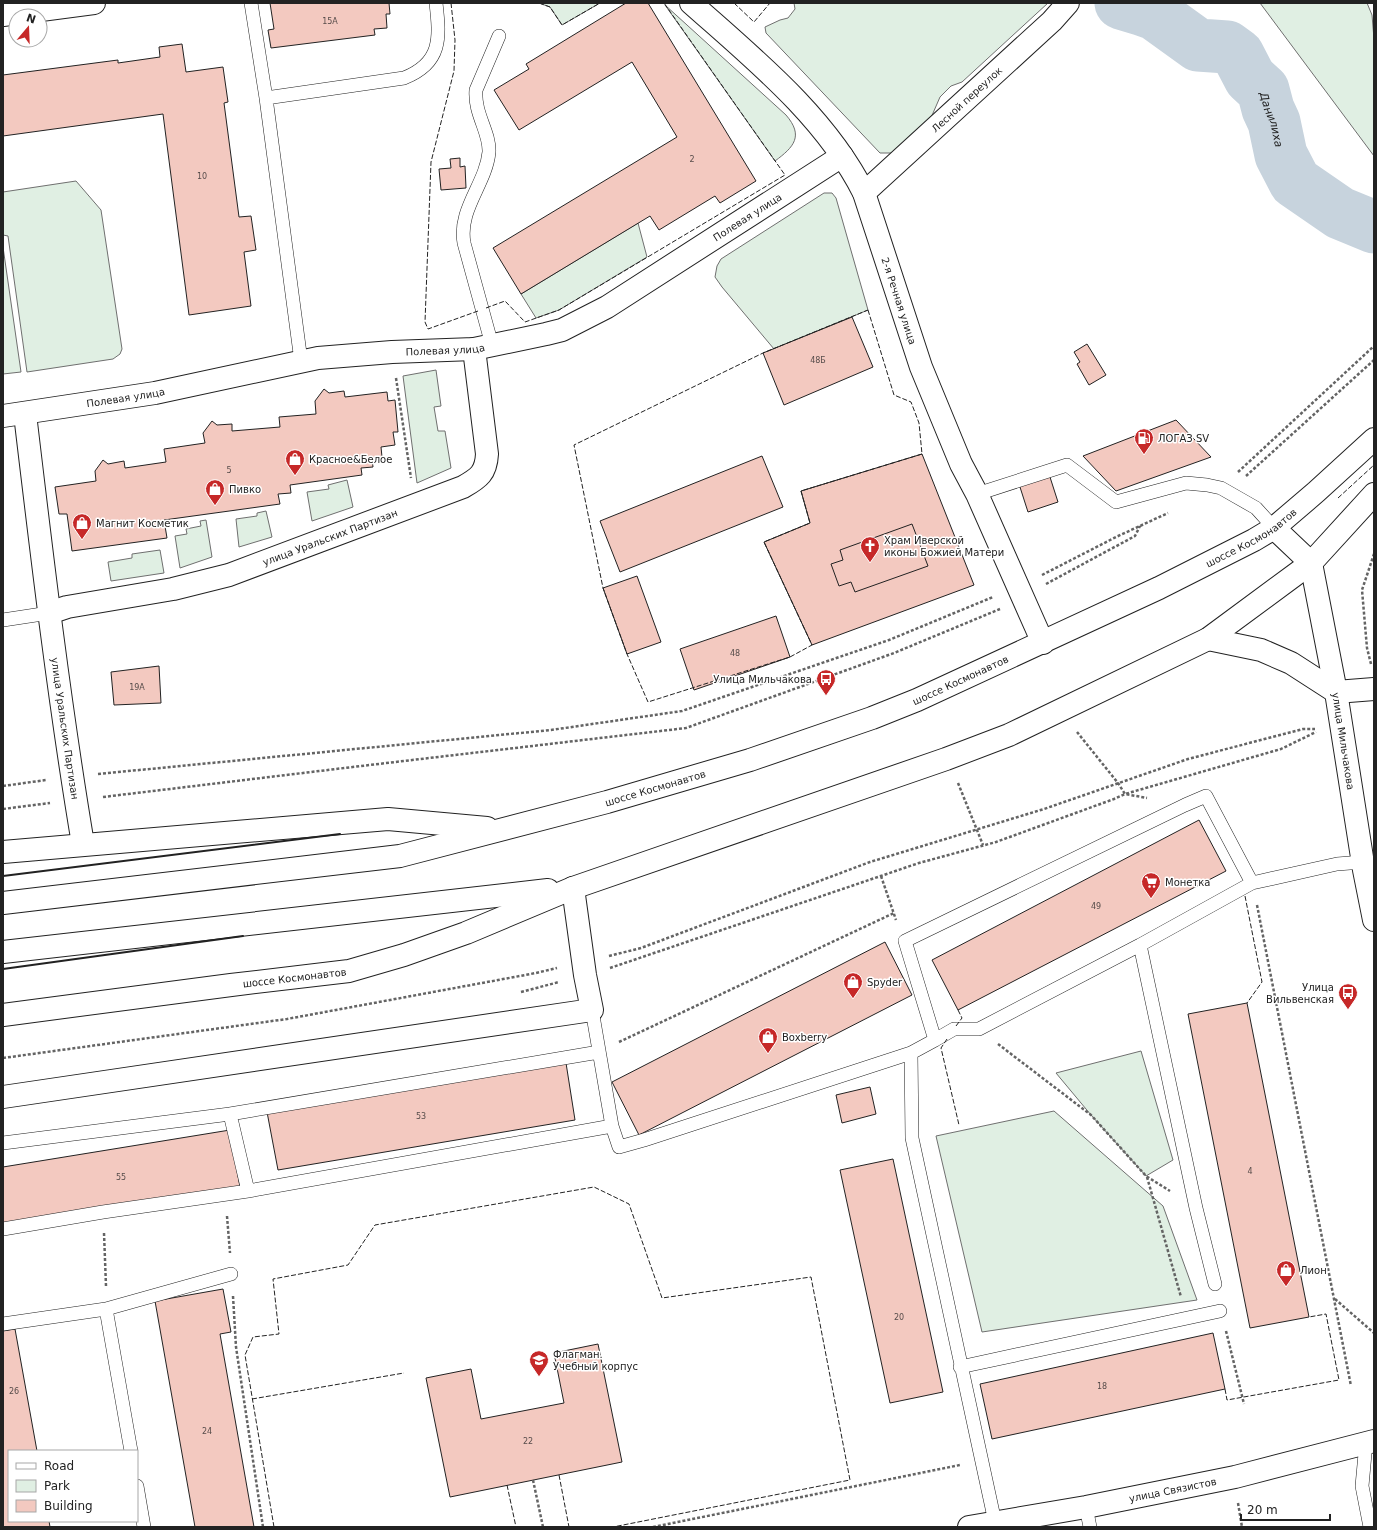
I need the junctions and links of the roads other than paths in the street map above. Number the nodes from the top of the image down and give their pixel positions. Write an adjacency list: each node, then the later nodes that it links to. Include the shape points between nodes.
1 (94, 3): 6 (street)
2 (252, 3): 8 (lane)
3 (436, 3): 8 (lane, via 439,41 424,66 410,75 404,78)
4 (692, 3): 9 (street, 2-я Речная улица, via 759,62 811,117)
5 (1068, 3): 10 (street, Лесной переулок, via 1052,21)
6 (3, 15)
7 (499, 36): 11 (lane, via 476,90 477,110 487,138 488,161 463,226)
8 (266, 98): 12 (lane)
9 (842, 156): 10 (street, 2-я Речная улица); 11 (street, Полевая улица, via 594,314 562,330)
10 (864, 193): 16 (street, 2-я Речная улица, via 921,367 958,457)
11 (483, 347): 12 (street, Полевая улица); 20 (street, улица Уральских Партизан, via 487,464 483,472 471,483 229,575 173,589 68,607)
12 (301, 361): 13 (street, Полевая улица, via 155,393)
13 (25, 414): 14 (street, Полевая улица); 20 (street, улица Уральских Партизан)
14 (3, 416)
15 (1374, 439): 18 (street, шоссе Космонавтов)
16 (977, 494): 18 (lane, via 1067,465 1116,502 1186,483 1221,488 1256,508); 23 (street, 2-я Речная улица)
17 (1374, 494): 19 (street, шоссе Космонавтов)
18 (1274, 528): 19 (street); 23 (street, шоссе Космонавтов, via 1159,588)
19 (1311, 563): 22 (street, шоссе Космонавтов); 25 (street, улица Мильчакова)
20 (49, 613): 21 (lane); 27 (street, улица Уральских Партизан)
21 (3, 620)
22 (1208, 639): 25 (street, via 1261,650 1291,663); 31 (street, шоссе Космонавтов, via 1008,735 938,762)
23 (1043, 643): 26 (street, шоссе Космонавтов, via 917,700 750,760 622,798)
24 (1374, 689): 25 (street)
25 (1336, 692): 29 (street, улица Мильчакова)
26 (502, 829): 27 (street, шоссе Космонавтов, via 388,819); 32 (street, шоссе Космонавтов, via 400,856)
27 (83, 844): 28 (street, шоссе Космонавтов)
28 (3, 852)
29 (1367, 866): 30 (lane, via 1337,864); 33 (street, улица Мильчакова)
30 (1252, 883): 34 (lane); 38 (lane, via 1206,796 905,941)
31 (573, 888): 35 (street, шоссе Космонавтов); 36 (street); 37 (street, шоссе Космонавтов, via 466,933 349,971)
32 (3, 903)
33 (1374, 920)
34 (1140, 945): 38 (lane, via 979,1029 954,1029); 48 (lane, via 1196,1208)
35 (3, 952)
36 (592, 1010): 39 (lane); 41 (street)
37 (3, 1015)
38 (934, 1040): 40 (lane)
39 (599, 1052): 42 (lane); 43 (lane)
40 (911, 1053): 43 (lane, via 619,1148); 52 (lane, via 912,1138)
41 (3, 1097)
42 (230, 1114): 44 (lane); 45 (lane)
43 (612, 1126): 45 (lane)
44 (3, 1143)
45 (248, 1191): 46 (lane)
46 (3, 1229)
47 (231, 1274): 49 (lane)
48 (1215, 1284)
49 (106, 1309): 51 (lane); 54 (lane)
50 (1220, 1311): 52 (lane)
51 (3, 1324)
52 (960, 1367): 57 (lane)
53 (1370, 1442): 56 (street, улица Связистов); 60 (lane, via 1362,1486)
54 (131, 1450)
55 (138, 1492): 58 (lane)
56 (1088, 1517): 57 (street, улица Связистов)
57 (995, 1522): 59 (street, улица Связистов)
58 (144, 1527)
59 (969, 1527)
60 (1370, 1527)

